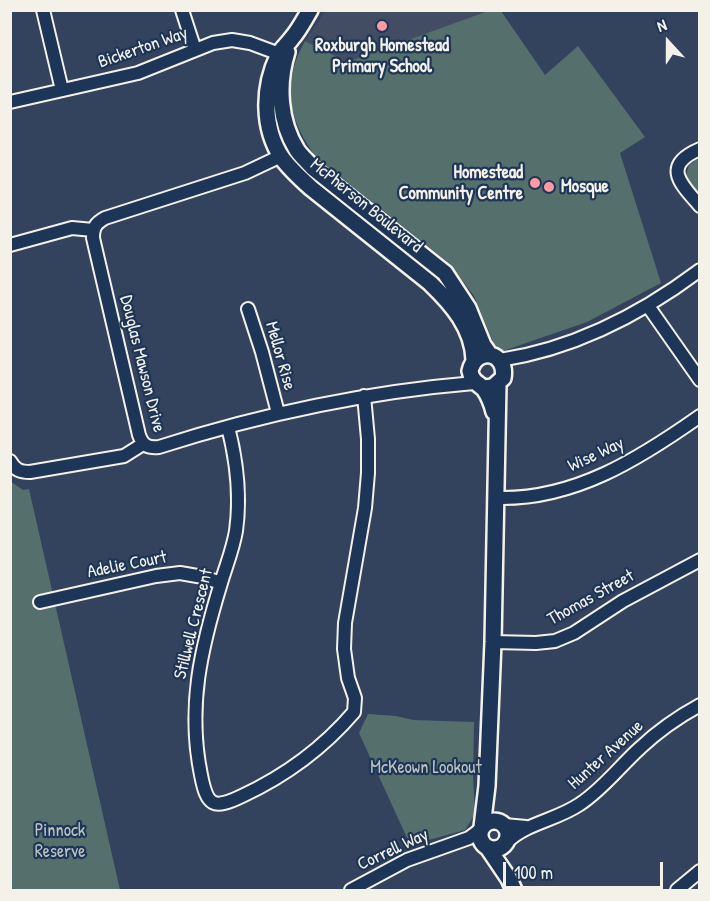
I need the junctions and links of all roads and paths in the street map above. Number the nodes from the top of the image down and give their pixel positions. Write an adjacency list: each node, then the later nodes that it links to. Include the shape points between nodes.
1 (44, 10): 6 (street)
2 (182, 10): 4 (street)
3 (309, 10): 5 (street, McPherson Boulevard)
4 (195, 50): 5 (street, Bickerton Way, via 232,40); 6 (street, Bickerton Way, via 138,73)
5 (282, 55): 9 (street, McPherson Boulevard, via 270,76 267,96 267,117); 16 (street, McPherson Boulevard, via 282,110 297,150 313,168 445,273 468,308 483,345)
6 (62, 90): 7 (street, Bickerton Way)
7 (10, 102)
8 (699, 149): 10 (street, via 684,157 677,174 684,190)
9 (281, 156): 11 (street, via 245,174 105,218); 17 (street, McPherson Boulevard, via 310,188 445,297 469,333)
10 (699, 206)
11 (93, 230): 12 (street, via 72,228); 24 (street, Douglas Mawson Drive)
12 (10, 245)
13 (699, 270): 14 (street)
14 (648, 306): 16 (street, via 615,324); 18 (street)
15 (248, 309): 20 (street, Mellor Rise)
16 (498, 368): 17 (street, via 479,357); 17 (street, via 493,387); 22 (street, McPherson Boulevard)
17 (475, 375): 19 (street, Douglas Mawson Drive, via 439,386); 22 (street, McPherson Boulevard, via 491,401)
18 (699, 380)
19 (364, 396): 20 (street, Douglas Mawson Drive); 28 (street, Stillwell Crescent, via 368,473 345,623 354,712 292,767 258,789 218,805 204,793 197,756 194,700)
20 (278, 413): 23 (street, Douglas Mawson Drive)
21 (699, 416): 26 (street, Wise Way, via 649,450 587,481 553,493)
22 (497, 424): 26 (street, McPherson Boulevard)
23 (228, 427): 24 (street, Douglas Mawson Drive, via 159,447); 28 (street, Stillwell Crescent, via 237,470 238,507)
24 (143, 444): 25 (street, via 124,456 30,472 14,469)
25 (10, 461)
26 (497, 498): 30 (street, McPherson Boulevard)
27 (699, 560): 30 (street, Thomas Street, via 555,641)
28 (221, 583): 29 (street, Adelie Court, via 168,574)
29 (40, 602)
30 (493, 642): 32 (street, McPherson Boulevard)
31 (699, 705): 34 (street, Hunter Avenue, via 658,732 580,804 558,818)
32 (487, 786): 33 (street, McPherson Boulevard); 35 (street, McPherson Boulevard)
33 (503, 824): 34 (street, Hunter Avenue); 35 (street, via 494,821); 36 (street, via 508,833)
34 (533, 826): 36 (street, Hunter Avenue)
35 (481, 828): 37 (street, Correll Way); 38 (street, via 480,838)
36 (505, 843): 38 (street, via 497,849); 40 (street)
37 (452, 844): 38 (street, Correll Way); 41 (street, Correll Way, via 407,860)
38 (486, 847): 40 (street)
39 (699, 871): 42 (street)
40 (512, 885)
41 (358, 889)
42 (677, 891)

